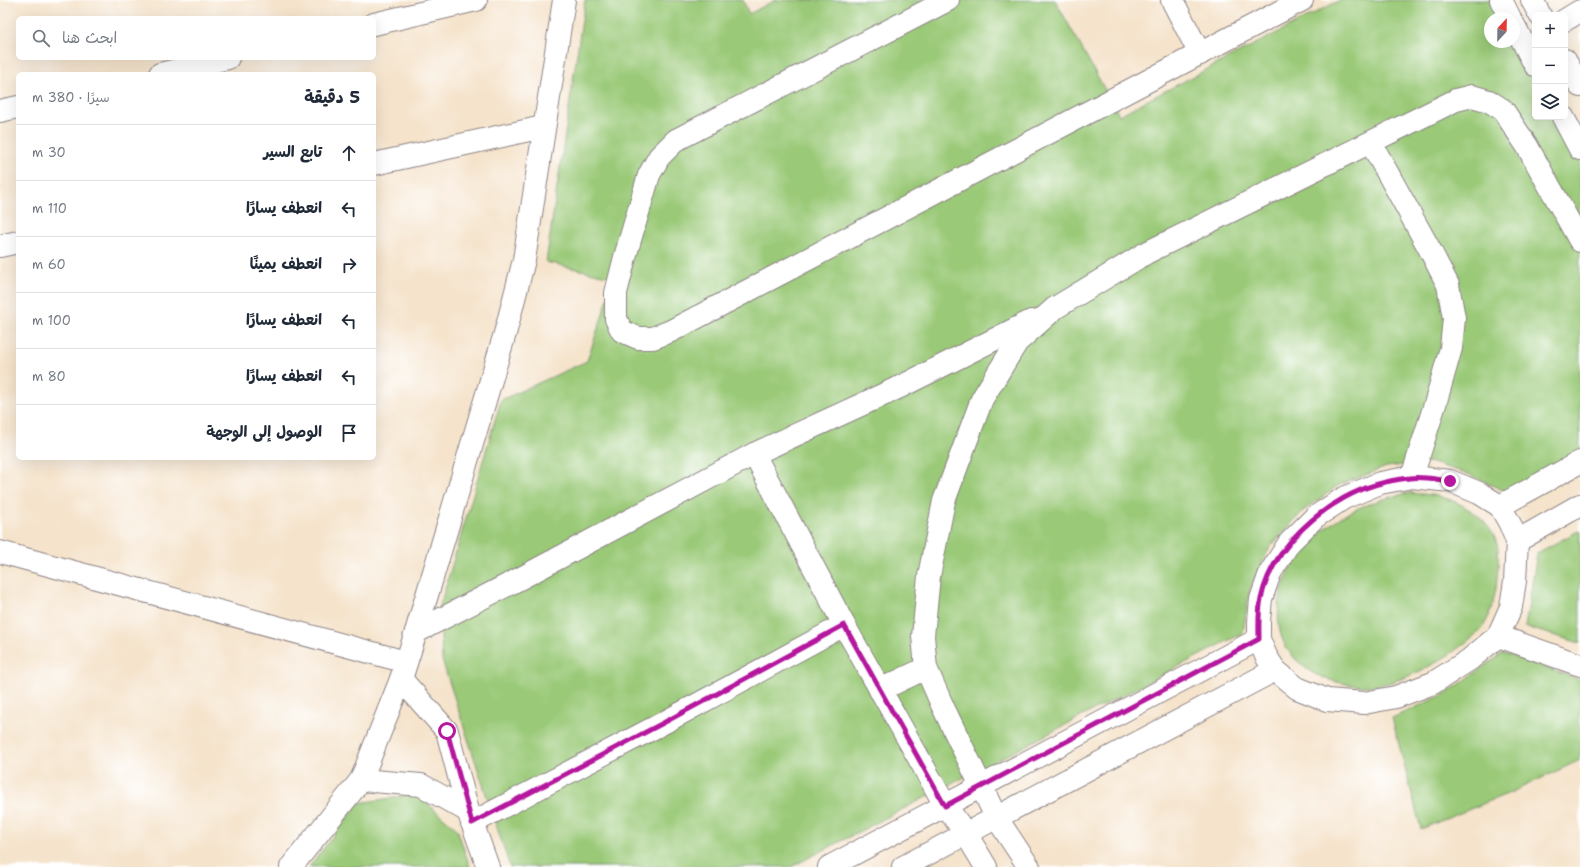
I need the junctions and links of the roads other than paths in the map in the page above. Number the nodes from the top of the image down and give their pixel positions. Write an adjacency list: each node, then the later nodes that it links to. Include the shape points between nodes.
1 (476, 0): 12 (street)
2 (564, 0): 23 (street)
3 (948, 0): 14 (street, via 676,140 659,157 649,175 616,294 616,319 622,330 638,338 653,338 672,331)
4 (1172, 0): 14 (street)
5 (1302, 0): 14 (street)
6 (1501, 0): 9 (street)
7 (1532, 0): 10 (street)
8 (1580, 10): 11 (street)
9 (1507, 12)
10 (1538, 12)
11 (1568, 18)
12 (376, 24)
13 (1520, 37): 15 (street)
14 (1200, 54)
15 (1532, 59)
16 (220, 60): 18 (street)
17 (1568, 65): 19 (street)
18 (168, 72)
19 (1580, 86)
20 (16, 107): 21 (street)
21 (0, 111)
22 (1565, 120): 25 (street)
23 (543, 127): 26 (street); 39 (street, via 524,260 506,330)
24 (1371, 143): 27 (street, via 1456,100 1472,96 1489,101 1503,110 1527,146); 30 (street, via 1146,253); 33 (street, via 1448,285 1454,318 1451,348)
25 (1580, 149)
26 (376, 164)
27 (1580, 241)
28 (16, 242): 29 (street)
29 (0, 246)
30 (1055, 308): 31 (street, via 902,386); 43 (street, via 1017,342 982,398 947,494 929,576 923,636)
31 (754, 454): 38 (street); 39 (street)
32 (1580, 462): 35 (street)
33 (1412, 477): 35 (street, via 1450,481 1479,493); 41 (street, via 1380,483 1344,498 1315,517 1289,542 1270,573 1261,599)
34 (1580, 505): 36 (street)
35 (1500, 506): 36 (street)
36 (1517, 541): 40 (street, via 1516,581 1511,607)
37 (4, 557): 44 (street)
38 (844, 625): 46 (street); 51 (street, via 665,722)
39 (416, 632): 44 (street)
40 (1498, 636): 42 (street); 45 (street, via 1469,660 1432,683 1396,697 1364,703 1327,700 1297,688)
41 (1259, 639): 45 (street); 48 (street)
42 (1580, 665)
43 (926, 668): 46 (street); 48 (street)
44 (403, 670): 47 (street); 51 (street, via 447,731)
45 (1275, 670): 50 (street)
46 (880, 690): 49 (street)
47 (361, 780): 51 (street, via 421,785); 53 (street)
48 (981, 786): 49 (street); 50 (street)
49 (945, 806): 52 (street); 55 (street)
50 (996, 816): 52 (street); 58 (street)
51 (470, 817): 54 (street)
52 (966, 834): 56 (street); 57 (street)
53 (291, 867)
54 (488, 867)
55 (829, 867)
56 (903, 867)
57 (986, 867)
58 (1029, 867)

